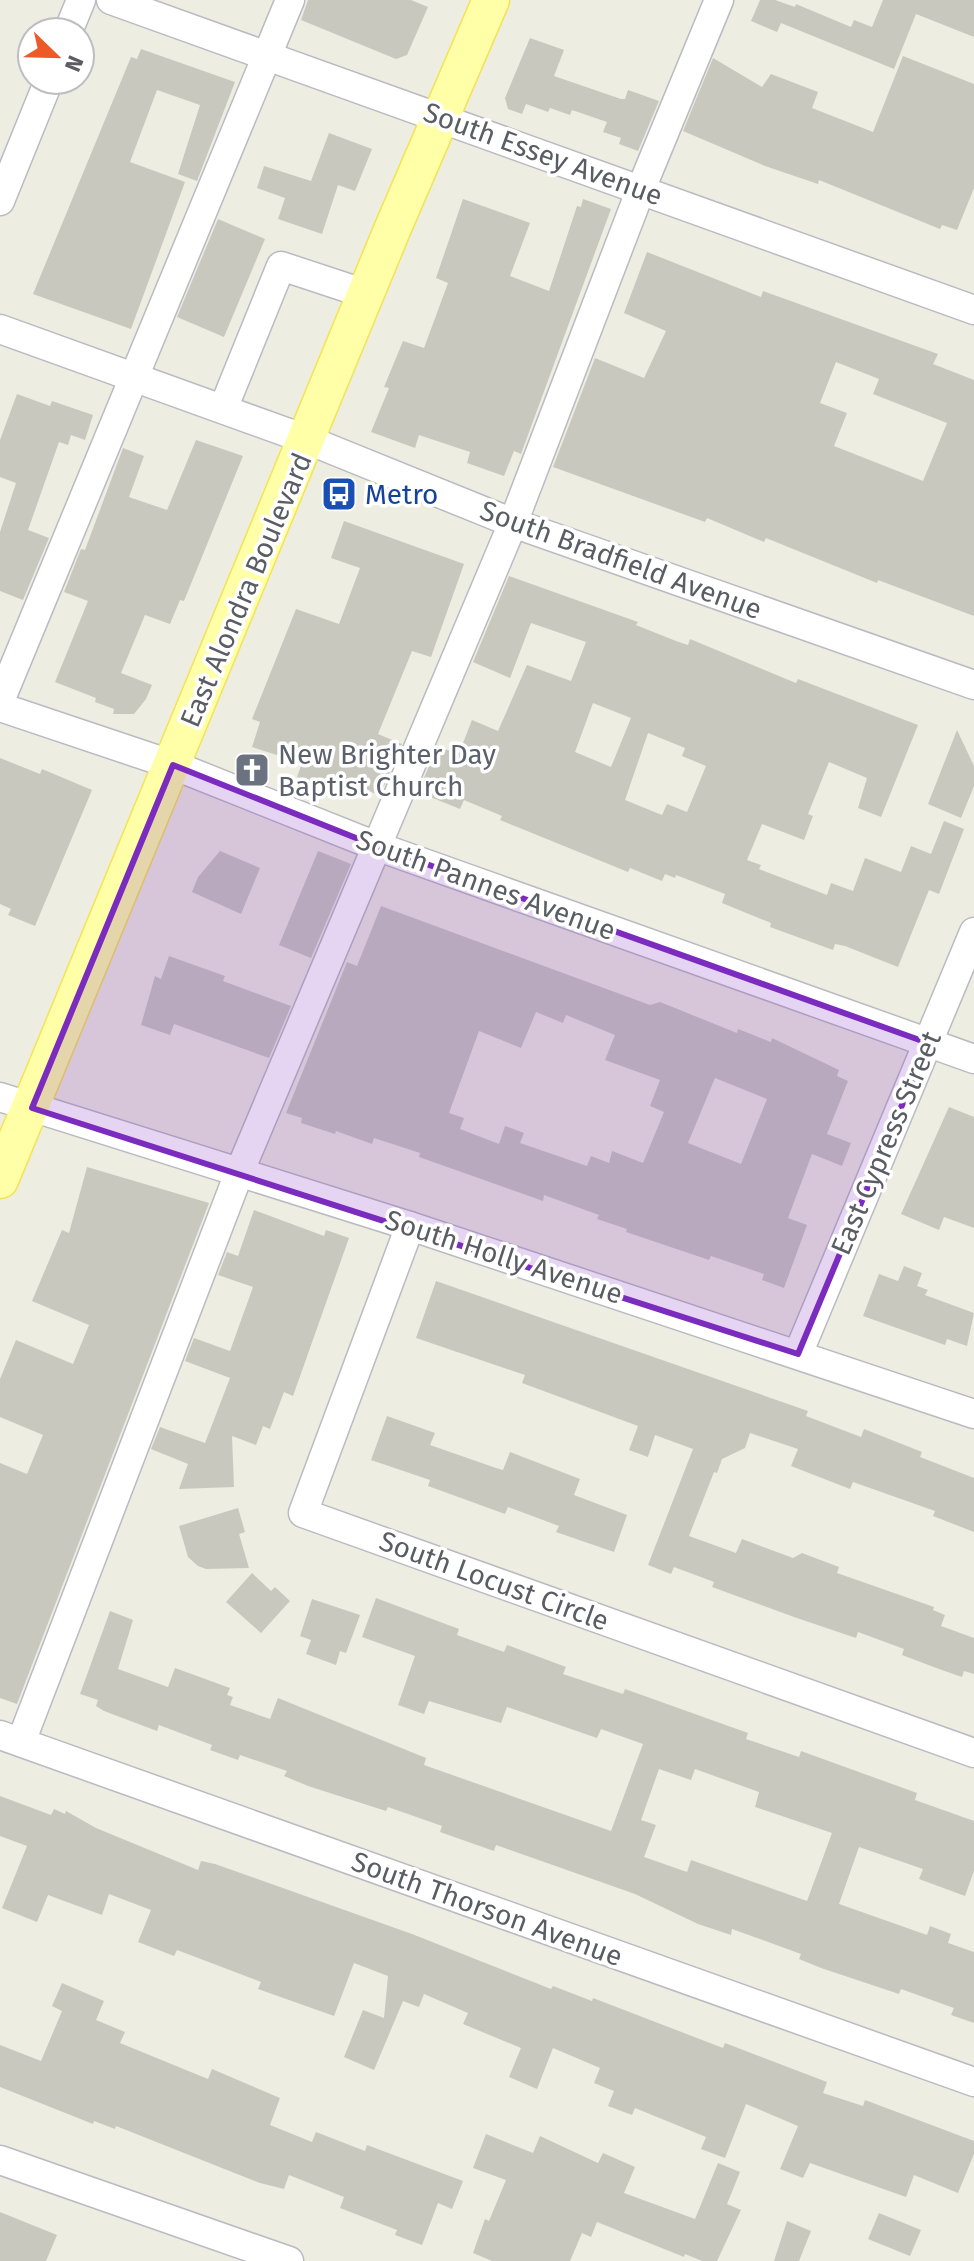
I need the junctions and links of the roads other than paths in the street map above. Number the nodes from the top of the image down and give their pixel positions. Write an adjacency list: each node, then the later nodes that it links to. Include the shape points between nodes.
1 (111, 0): 5 (street, South Essey Avenue)
2 (290, 0): 5 (street)
3 (491, 0): 7 (main road, East Alondra Boulevard)
4 (719, 0): 8 (street)
5 (268, 55): 7 (street, South Essey Avenue); 13 (street)
6 (43, 96): 9 (street)
7 (439, 116): 8 (street, South Essey Avenue); 10 (main road, East Alondra Boulevard)
8 (641, 189): 11 (street, South Essey Avenue); 16 (street)
9 (0, 201)
10 (366, 294): 14 (street, via 281,266); 15 (main road, East Alondra Boulevard)
11 (974, 310)
12 (0, 329): 13 (street, South Bradfield Avenue)
13 (135, 379): 14 (street, South Bradfield Avenue); 18 (street)
14 (223, 409): 15 (street, South Bradfield Avenue)
15 (308, 440): 16 (street, South Bradfield Avenue); 20 (main road, East Alondra Boulevard)
16 (513, 523): 17 (street, South Bradfield Avenue); 21 (street)
17 (974, 685)
18 (0, 701)
19 (0, 707): 20 (street, South Pannes Avenue)
20 (173, 765): 21 (street, South Pannes Avenue); 25 (main road, East Alondra Boulevard)
21 (376, 846): 23 (street, South Pannes Avenue); 26 (street)
22 (974, 932): 23 (street, East Cypress Street)
23 (928, 1043): 24 (street, South Pannes Avenue); 29 (street, East Cypress Street)
24 (974, 1059)
25 (16, 1102): 26 (street, South Holly Avenue); 27 (main road, East Alondra Boulevard)
26 (239, 1173): 28 (street, South Holly Avenue); 31 (street)
27 (0, 1180)
28 (410, 1226): 29 (street, South Holly Avenue); 32 (street, South Locust Circle, via 303,1513)
29 (798, 1354): 30 (street, South Holly Avenue)
30 (974, 1414)
31 (10, 1739): 33 (street, South Thorson Avenue)
32 (974, 1753)
33 (974, 2082)
34 (0, 2160): 35 (street)
35 (289, 2261)

